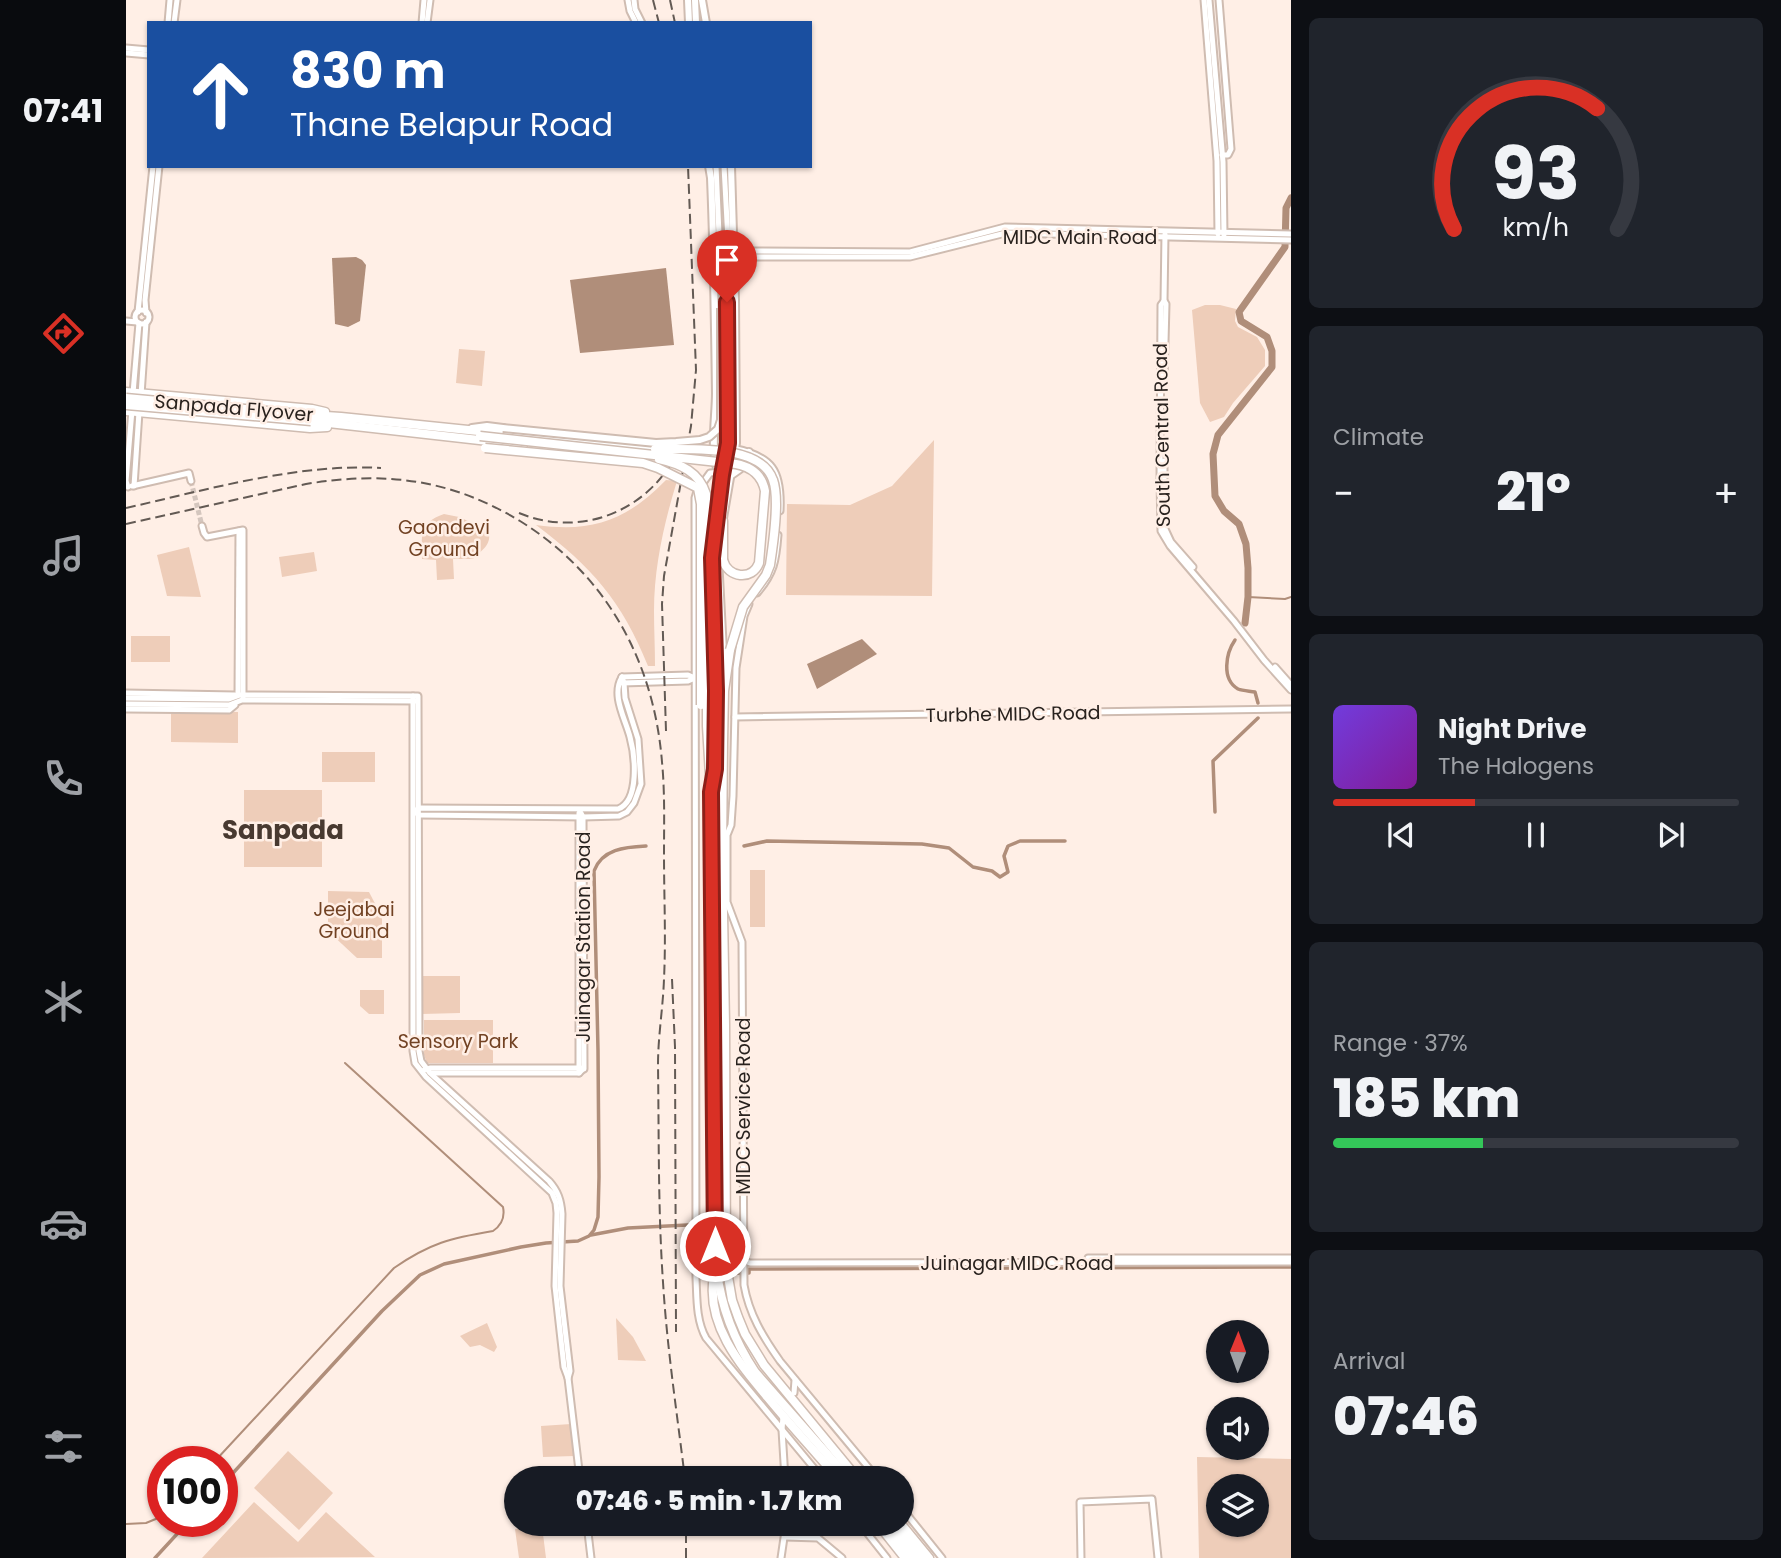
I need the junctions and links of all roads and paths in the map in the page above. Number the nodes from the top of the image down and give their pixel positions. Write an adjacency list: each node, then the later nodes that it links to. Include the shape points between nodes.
1 (170, 0): 12 (street)
2 (177, 0): 13 (street)
3 (424, 0): 14 (street)
4 (430, 0): 15 (street)
5 (628, 0): 16 (street)
6 (634, 0): 17 (street)
7 (688, 0): 18 (main road)
8 (695, 0): 19 (main road)
9 (702, 0): 20 (main road)
10 (1219, 0): 25 (street, via 1231,149)
11 (1207, 2): 25 (street); 34 (street)
12 (168, 21)
13 (174, 21)
14 (425, 21)
15 (425, 21)
16 (635, 21)
17 (641, 21)
18 (689, 21)
19 (696, 21)
20 (706, 21)
21 (126, 48): 22 (street)
22 (147, 50)
23 (126, 53): 24 (street)
24 (147, 55)
25 (1222, 155): 34 (street)
26 (153, 168): 49 (street)
27 (159, 168): 47 (street)
28 (709, 168): 36 (main road)
29 (716, 168): 36 (street)
30 (724, 168): 38 (street)
31 (731, 168): 38 (main road)
32 (1291, 233): 35 (street, MIDC Main Road)
33 (1165, 234): 34 (street, MIDC Main Road); 40 (street, MIDC Main Road, via 1005,227 917,251); 68 (street, South Central Road, via 1164,513)
34 (1221, 235): 35 (street, MIDC Main Road)
35 (1276, 236): 37 (street, MIDC Main Road)
36 (717, 240): 44 (main road); 45 (street, via 726,262); 46 (main road)
37 (1291, 240)
38 (732, 243): 39 (street); 41 (main road)
39 (745, 254): 40 (street, MIDC Main Road); 41 (street, MIDC Main Road); 42 (street, MIDC Main Road)
40 (863, 254): 42 (street, MIDC Main Road)
41 (734, 257): 43 (main road)
42 (754, 257): 43 (main road, via 742,262)
43 (735, 277): 59 (main road, via 736,413)
44 (720, 286): 45 (main road); 46 (main road)
45 (727, 302): 59 (main road)
46 (718, 305): 56 (main road, bridge, via 721,420 709,437 656,443 487,426); 61 (main road)
47 (146, 313): 49 (street, via 142,311); 51 (street)
48 (126, 315): 49 (street)
49 (137, 318): 50 (street); 51 (street); 52 (street)
50 (126, 321)
51 (146, 322): 52 (street)
52 (132, 394): 53 (street); 54 (highway, Sanpada Flyover, bridge); 55 (highway, via 312,409)
53 (131, 410): 54 (highway, Sanpada Flyover, bridge); 55 (highway, via 310,428); 65 (street)
54 (311, 418): 55 (highway, Sanpada Flyover)
55 (341, 421): 56 (highway)
56 (456, 433): 57 (highway); 58 (highway); 76 (highway, bridge, via 485,448 643,463 698,488)
57 (470, 439): 58 (highway); 66 (highway, bridge, via 480,436 748,467 762,479 765,491 759,563 753,573 731,572 724,565)
58 (536, 442): 71 (highway, bridge, via 744,459 763,470 770,483 771,511 765,565 738,605); 76 (highway, bridge, via 655,458 683,467 699,479 707,504)
59 (731, 448): 60 (street, MIDC Service Road); 61 (street, via 723,449); 62 (main road); 63 (main road)
60 (749, 452): 63 (main road); 79 (street, MIDC Service Road, via 775,471 780,498 774,566 744,616)
61 (716, 459): 62 (main road)
62 (720, 474): 63 (street); 69 (street, via 710,473 695,498); 80 (main road, via 712,558 716,691)
63 (730, 476): 66 (main road)
64 (191, 481): 65 (street, via 189,473)
65 (129, 487)
66 (723, 521): 71 (main road, via 718,558)
67 (202, 526): 74 (street, via 207,537 241,530)
68 (1172, 546): 70 (street, South Central Road); 72 (street, South Central Road)
69 (695, 678): 82 (street, via 621,681 618,700 631,740 632,793 624,807); 92 (street, via 696,1278 701,1329)
70 (1291, 685)
71 (724, 691): 83 (highway)
72 (1291, 691)
73 (126, 696): 74 (street, via 229,694); 75 (street)
74 (239, 698): 75 (street, via 229,705); 77 (street, via 229,710); 81 (street, via 415,698)
75 (157, 701): 77 (street)
76 (704, 705): 80 (highway)
77 (126, 707)
78 (1291, 709): 79 (street, Turbhe MIDC Road)
79 (735, 717): 83 (street, MIDC Service Road)
80 (711, 792): 88 (highway)
81 (417, 812): 82 (street); 84 (street, via 419,1051)
82 (580, 815): 84 (street, Juinagar Station Road, via 581,1069)
83 (725, 902): 87 (street, MIDC Service Road, via 742,942); 98 (highway, via 726,1265 733,1300 764,1365)
84 (426, 1071): 93 (street, via 556,1190 561,1202 560,1286)
85 (1087, 1258): 86 (street, Juinagar MIDC Road)
86 (1291, 1260): 87 (street, Juinagar MIDC Road)
87 (744, 1264): 89 (street, MIDC Service Road, via 746,1296 757,1324)
88 (716, 1265): 91 (highway, via 713,1305 727,1342); 97 (highway, via 722,1303 745,1356)
89 (796, 1380): 90 (street); 99 (street, MIDC Service Road)
90 (792, 1391)
91 (785, 1416): 92 (street); 96 (highway)
92 (782, 1430): 94 (street); 95 (street)
93 (578, 1466)
94 (784, 1466)
95 (812, 1466)
96 (833, 1466)
97 (835, 1466)
98 (849, 1466)
99 (868, 1466)
100 (914, 1523): 116 (street)
101 (588, 1536): 108 (street)
102 (870, 1536): 111 (street)
103 (888, 1536): 112 (highway)
104 (896, 1536): 113 (highway)
105 (904, 1536): 114 (highway)
106 (911, 1536): 115 (highway)
107 (785, 1537): 109 (street); 110 (street, via 818,1538)
108 (591, 1558)
109 (781, 1558)
110 (842, 1558)
111 (887, 1558)
112 (905, 1558)
113 (913, 1558)
114 (921, 1558)
115 (929, 1558)
116 (942, 1558)
117 (1081, 1558): 118 (street, via 1080,1502 1152,1499)
118 (1158, 1558)

